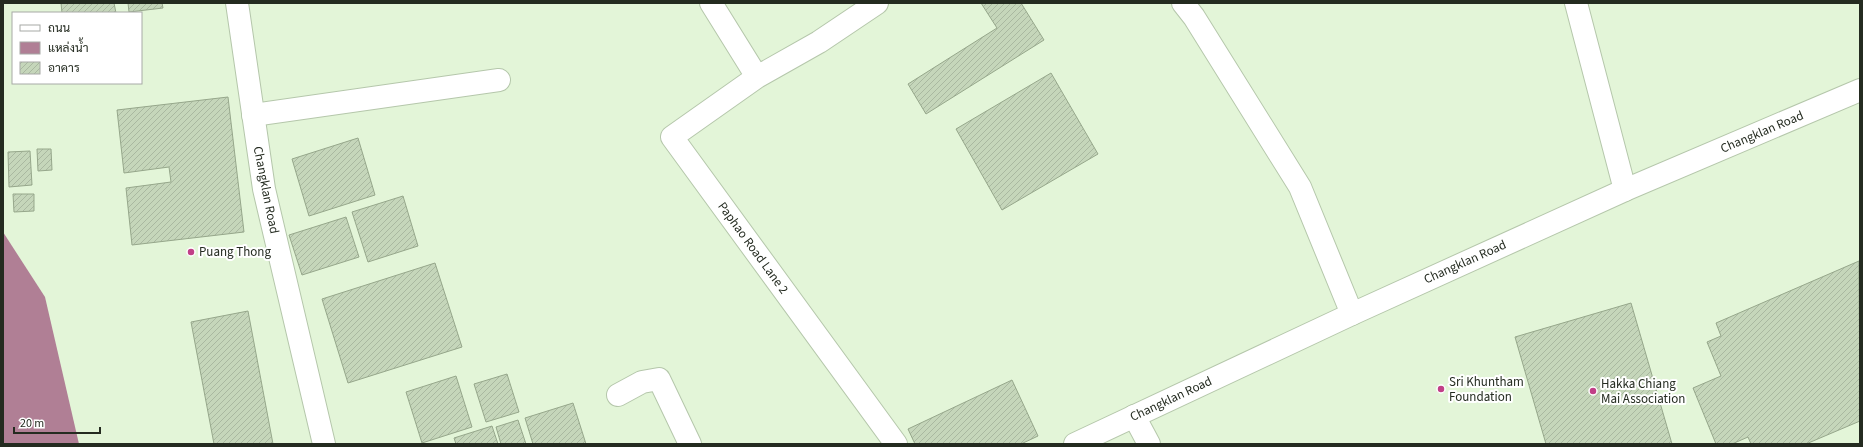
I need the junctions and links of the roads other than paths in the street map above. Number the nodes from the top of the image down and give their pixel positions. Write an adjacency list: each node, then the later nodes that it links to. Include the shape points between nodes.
1 (238, 3): 9 (street, Changklan Road)
2 (711, 3): 6 (street)
3 (876, 3): 6 (street, via 819,42)
4 (1183, 3): 11 (street, via 1300,187)
5 (1576, 3): 10 (street)
6 (757, 77): 16 (street, Paphao Road Lane 2, via 672,137)
7 (499, 80): 9 (street)
8 (1860, 90): 10 (street, Changklan Road)
9 (253, 115): 14 (street, Changklan Road, via 264,189)
10 (1625, 190): 11 (street, Changklan Road)
11 (1352, 314): 13 (street, Changklan Road)
12 (618, 395): 15 (street, via 642,382 659,379)
13 (1134, 416): 17 (street, Changklan Road); 18 (street)
14 (324, 444)
15 (690, 444)
16 (896, 444)
17 (1075, 444)
18 (1149, 444)

